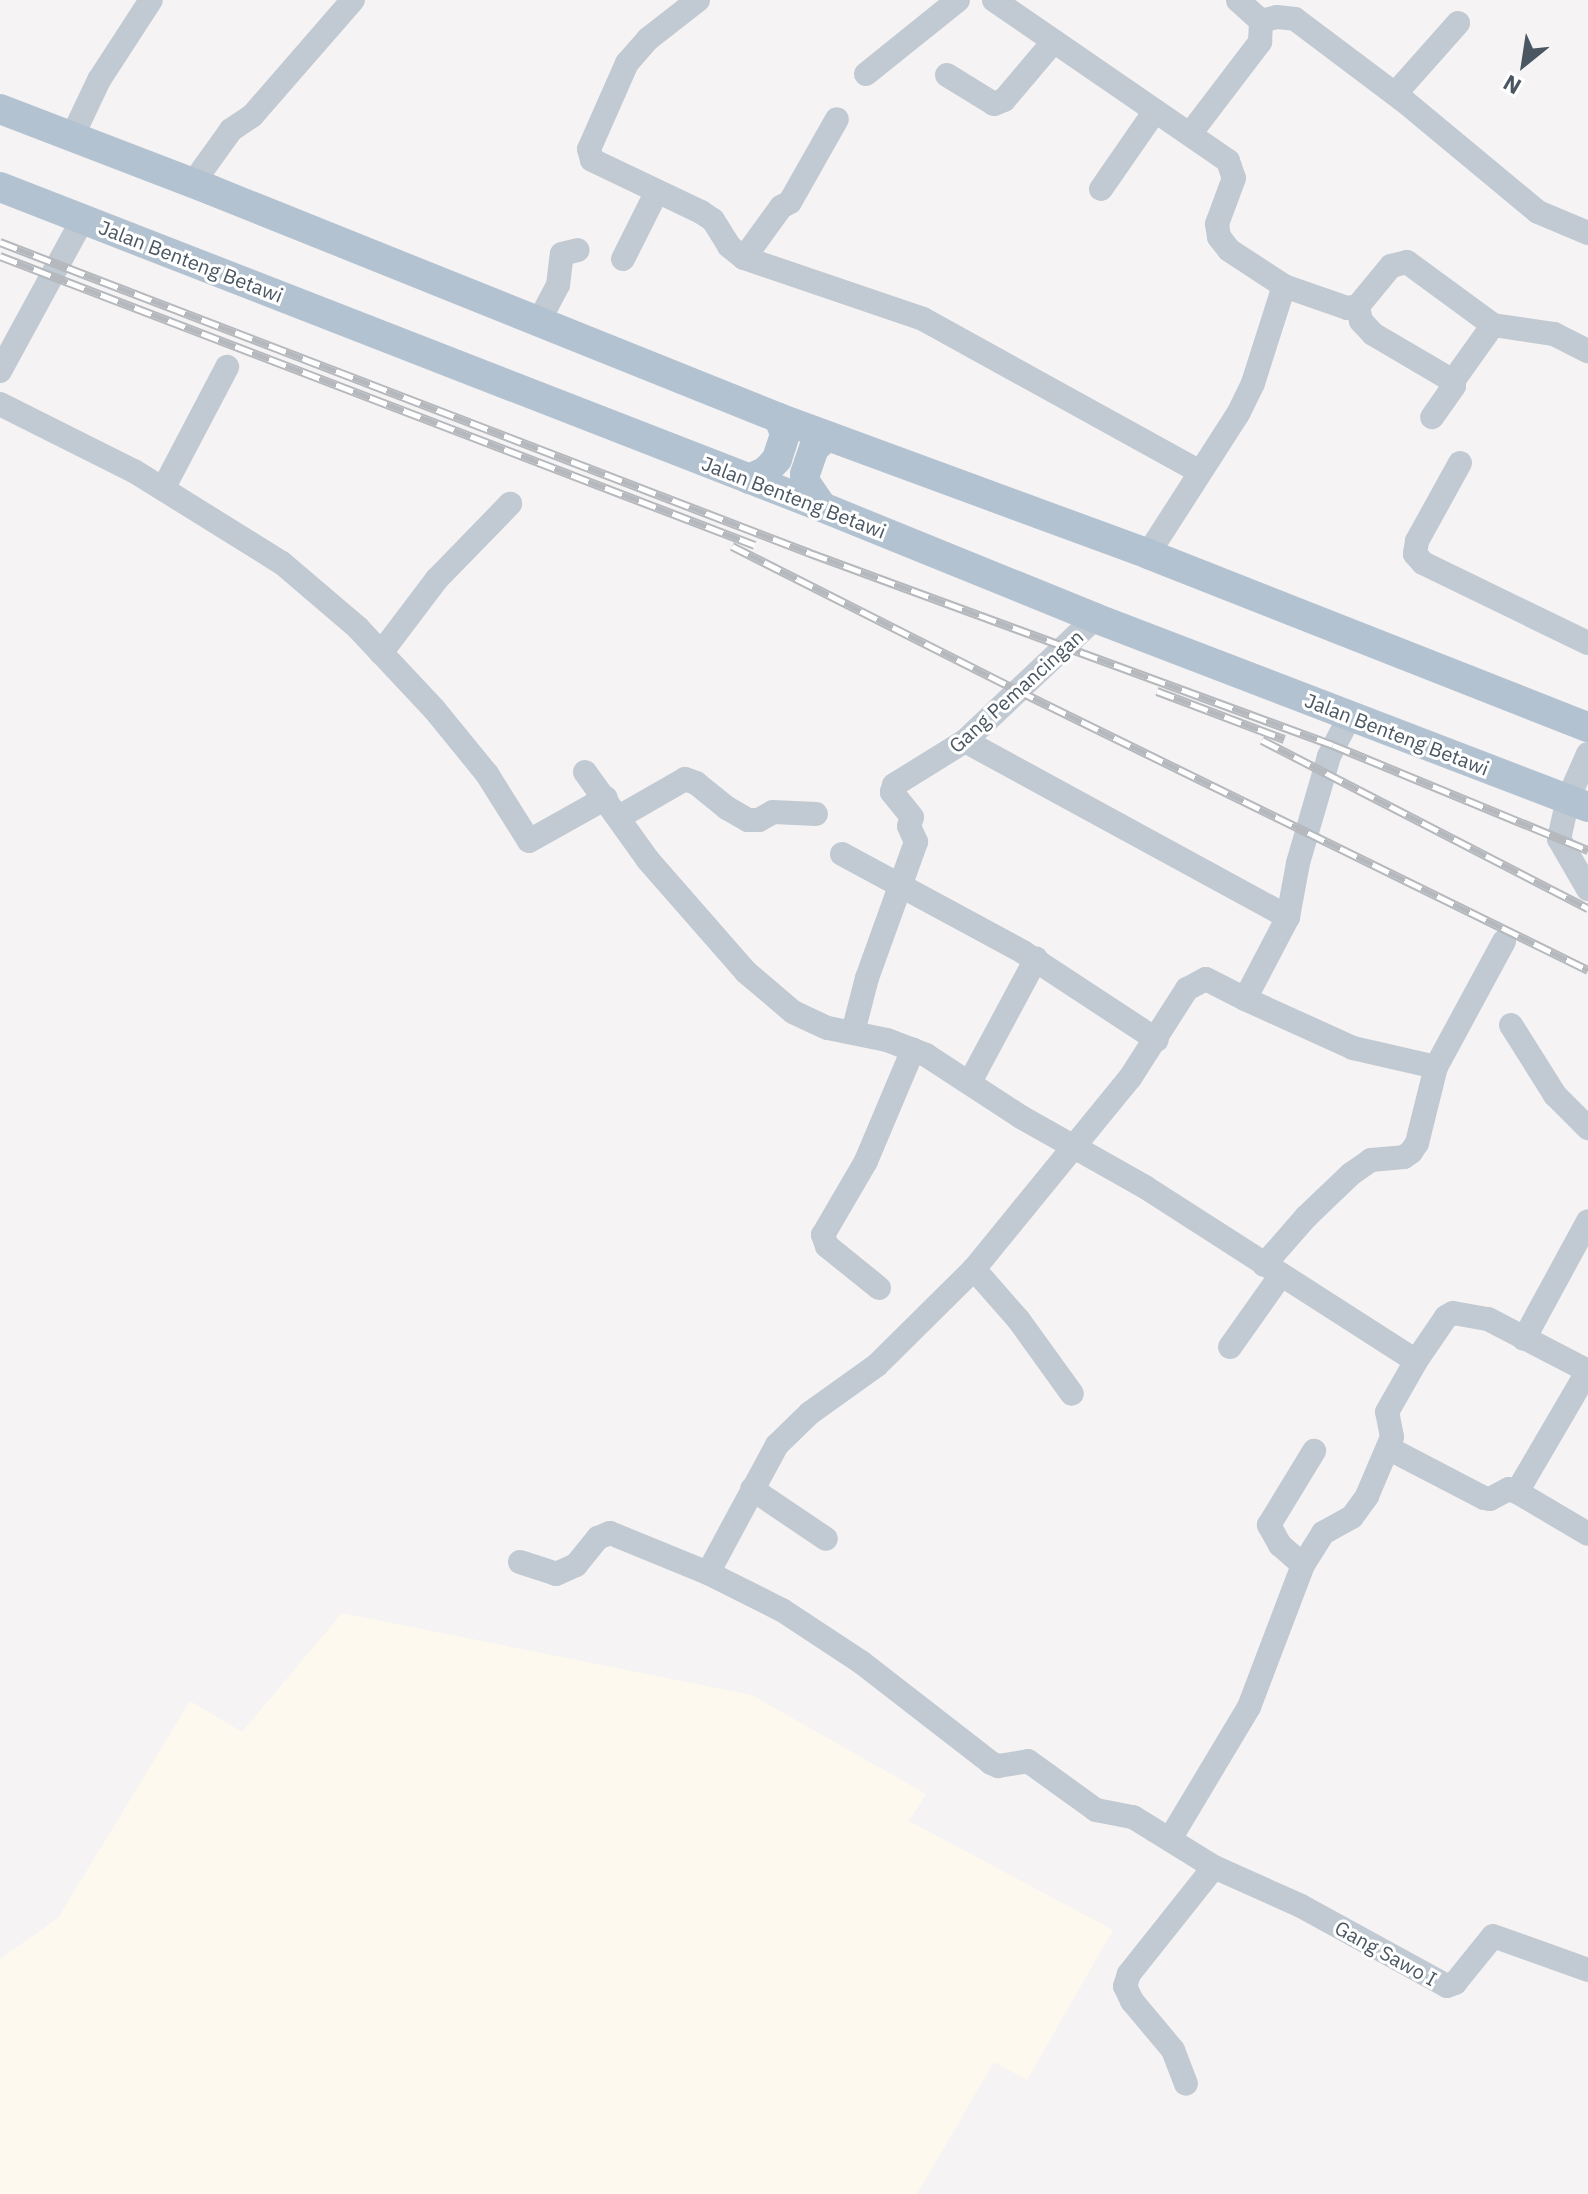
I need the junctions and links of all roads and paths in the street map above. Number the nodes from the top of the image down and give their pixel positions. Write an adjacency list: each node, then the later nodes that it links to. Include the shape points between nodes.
1 (151, 0): 17 (street, via 99,80)
2 (353, 0): 18 (street, via 252,116 231,130)
3 (698, 0): 21 (street, via 631,56 589,149 600,166)
4 (958, 0): 10 (street)
5 (994, 0): 9 (street)
6 (1238, 0): 7 (street)
7 (1261, 21): 12 (street, via 1295,19); 16 (street, via 1260,42)
8 (1458, 23): 12 (street)
9 (1054, 41): 11 (street, via 1004,100 994,104); 14 (street)
10 (866, 74)
11 (947, 75)
12 (1395, 94): 23 (street, via 1538,212)
13 (0, 109): 17 (main road)
14 (1155, 111): 16 (street); 20 (street)
15 (837, 119): 25 (street, via 790,202)
16 (1190, 134): 27 (street, via 1233,169 1231,191 1217,224 1219,237 1229,250)
17 (72, 137): 18 (main road)
18 (202, 186): 29 (main road)
19 (0, 187): 22 (main road, Jalan Benteng Betawi)
20 (1101, 189)
21 (656, 193): 25 (street, via 713,220 729,246); 26 (street)
22 (83, 219): 33 (street); 41 (main road, Jalan Benteng Betawi)
23 (1588, 233)
24 (578, 250): 29 (street, via 562,254 558,285)
25 (744, 258): 40 (street, via 923,319)
26 (623, 259)
27 (1284, 286): 28 (street, via 1347,308); 40 (street, via 1253,383)
28 (1358, 306): 30 (street, via 1400,261); 34 (street, via 1361,321 1373,334)
29 (539, 321): 37 (main road)
30 (1493, 325): 31 (street, via 1554,334); 34 (street)
31 (1588, 351)
32 (227, 367): 42 (street)
33 (0, 371)
34 (1453, 381): 36 (street)
35 (0, 404): 42 (street)
36 (1432, 417)
37 (782, 426): 38 (main road); 41 (main road)
38 (821, 442): 43 (main road, via 807,464); 45 (main road)
39 (1460, 463): 47 (street, via 1415,554 1423,563)
40 (1200, 472): 45 (street)
41 (761, 473): 43 (main road, Jalan Benteng Betawi)
42 (163, 489): 48 (street, via 282,563)
43 (813, 495): 46 (main road, Jalan Benteng Betawi)
44 (510, 504): 48 (street, via 448,567)
45 (1148, 554): 50 (main road)
46 (1095, 618): 49 (main road, Jalan Benteng Betawi); 51 (street, Gang Pemancingan)
47 (1588, 643)
48 (381, 653): 55 (street, via 487,774 529,841)
49 (1350, 716): 54 (main road, Jalan Benteng Betawi); 60 (street, via 1329,756)
50 (1588, 727)
51 (965, 741): 58 (street, Gang Pemancingan, via 894,785 892,792 912,817 909,826 916,842); 60 (street)
52 (1588, 754): 54 (street)
53 (585, 772): 55 (street)
54 (1577, 797): 59 (street, via 1559,839)
55 (612, 807): 56 (street, via 685,779 744,819 757,821 773,812); 65 (street, via 648,860 769,995 809,1020)
56 (816, 814)
57 (842, 854): 58 (street)
58 (901, 885): 62 (street); 65 (street)
59 (1588, 889)
60 (1288, 917): 63 (street)
61 (1504, 941): 68 (street)
62 (1036, 959): 66 (street); 69 (street)
63 (1245, 999): 66 (street, via 1199,980 1187,989); 68 (street, via 1353,1048)
64 (1511, 1025): 70 (street, via 1555,1095)
65 (853, 1032): 67 (street)
66 (1157, 1040): 71 (street)
67 (913, 1050): 69 (street); 75 (street, via 866,1161 823,1235 827,1246)
68 (1436, 1067): 74 (street, via 1411,1152 1371,1160 1351,1174 1306,1217)
69 (970, 1082): 71 (street)
70 (1588, 1128)
71 (1075, 1145): 73 (street); 74 (street)
72 (1588, 1221): 76 (street)
73 (974, 1269): 80 (street); 83 (street, via 877,1365 791,1430)
74 (1273, 1270): 77 (street); 78 (street)
75 (879, 1288)
76 (1524, 1339): 78 (street, via 1488,1319 1453,1313); 79 (street)
77 (1230, 1347)
78 (1416, 1361): 81 (street, via 1387,1412 1392,1433)
79 (1588, 1371): 84 (street)
80 (1072, 1394)
81 (1388, 1448): 84 (street, via 1484,1498 1509,1489); 88 (street, via 1360,1508 1323,1533)
82 (1314, 1451): 88 (street, via 1269,1525 1280,1545)
83 (752, 1489): 86 (street); 89 (street)
84 (1517, 1492): 85 (street)
85 (1588, 1534)
86 (826, 1539)
87 (520, 1562): 89 (street, via 556,1574 576,1565 598,1538 610,1533)
88 (1303, 1565): 90 (street, via 1249,1707)
89 (708, 1573): 90 (street, via 782,1610 861,1662 994,1765 1028,1761 1096,1810 1133,1817)
90 (1170, 1839): 91 (street)
91 (1214, 1867): 92 (street, Gang Sawo I, via 1301,1906 1447,1986 1493,1936); 93 (street, via 1125,1986 1173,2050)
92 (1588, 1970)
93 (1186, 2084)

